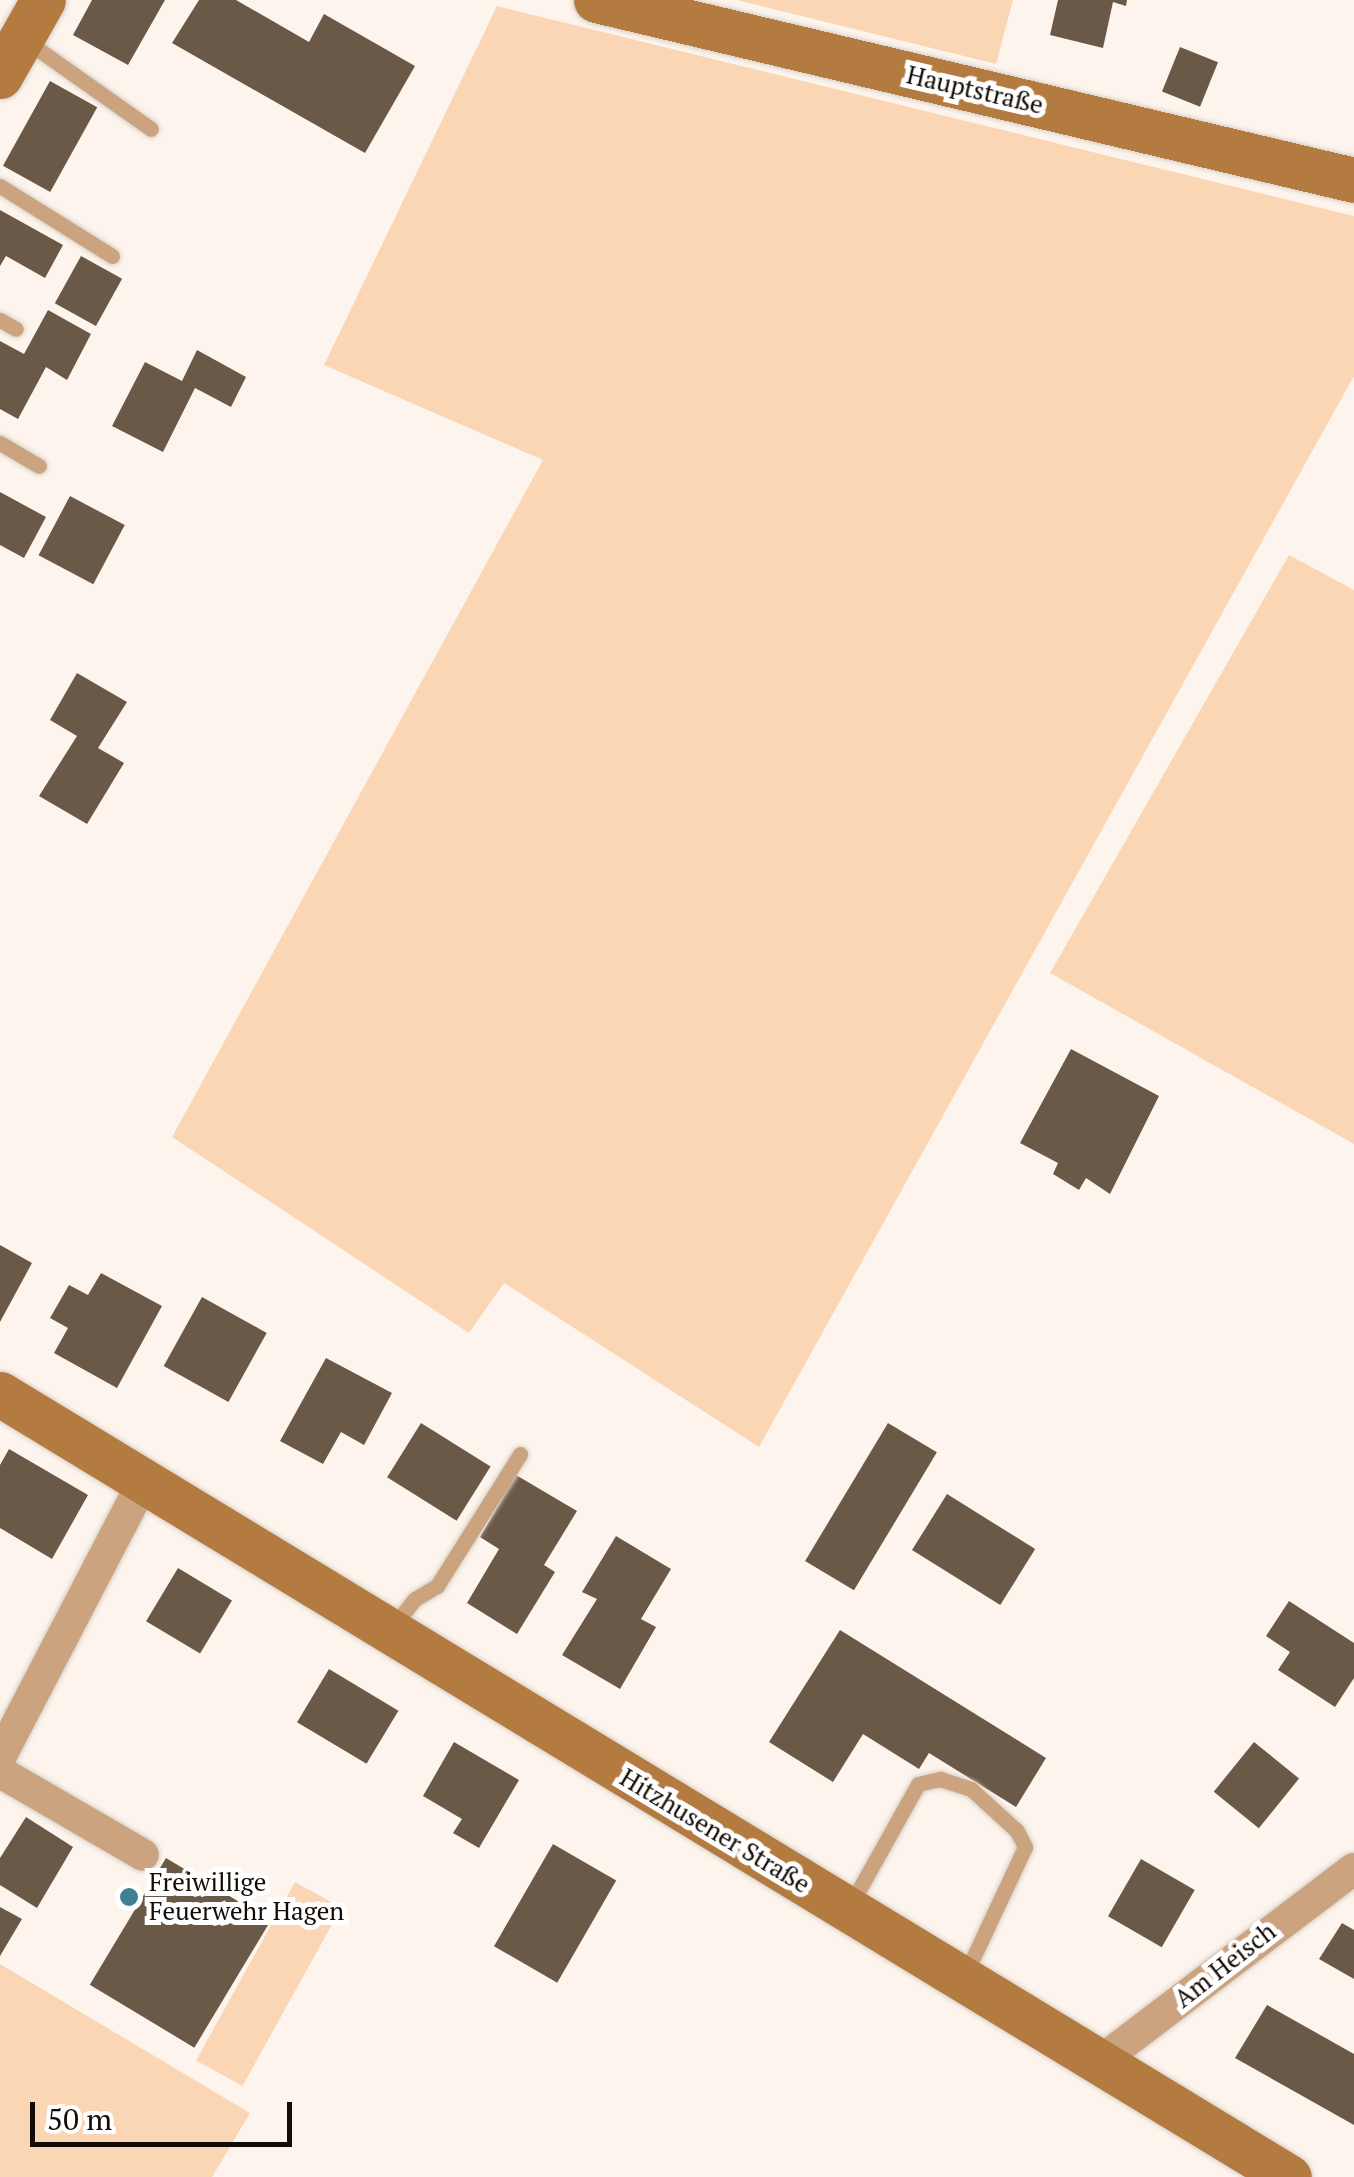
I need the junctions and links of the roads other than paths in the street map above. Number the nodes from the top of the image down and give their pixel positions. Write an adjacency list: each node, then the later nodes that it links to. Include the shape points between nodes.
1 (596, 0): 5 (street, Hauptstraße)
2 (32, 19): 3 (street); 4 (lane)
3 (0, 76)
4 (152, 128)
5 (1354, 180)
6 (0, 186): 7 (lane)
7 (112, 256)
8 (0, 320): 9 (lane)
9 (16, 329)
10 (0, 443): 11 (lane)
11 (39, 466)
12 (0, 1394): 14 (street, Hitzhusener Straße)
13 (520, 1454): 15 (lane, via 437,1586 415,1598)
14 (144, 1480): 15 (street, Hitzhusener Straße); 16 (street)
15 (390, 1632): 20 (street, Hitzhusener Straße)
16 (0, 1757)
17 (0, 1772): 18 (street)
18 (143, 1855)
19 (1354, 1870): 22 (street, Am Heisch)
20 (847, 1911): 21 (street, Hitzhusener Straße); 21 (lane, via 918,1784 940,1779 971,1789 1017,1831 1025,1847)
21 (963, 1981): 22 (street, Hitzhusener Straße)
22 (1098, 2062): 23 (street, Hitzhusener Straße)
23 (1289, 2177)

